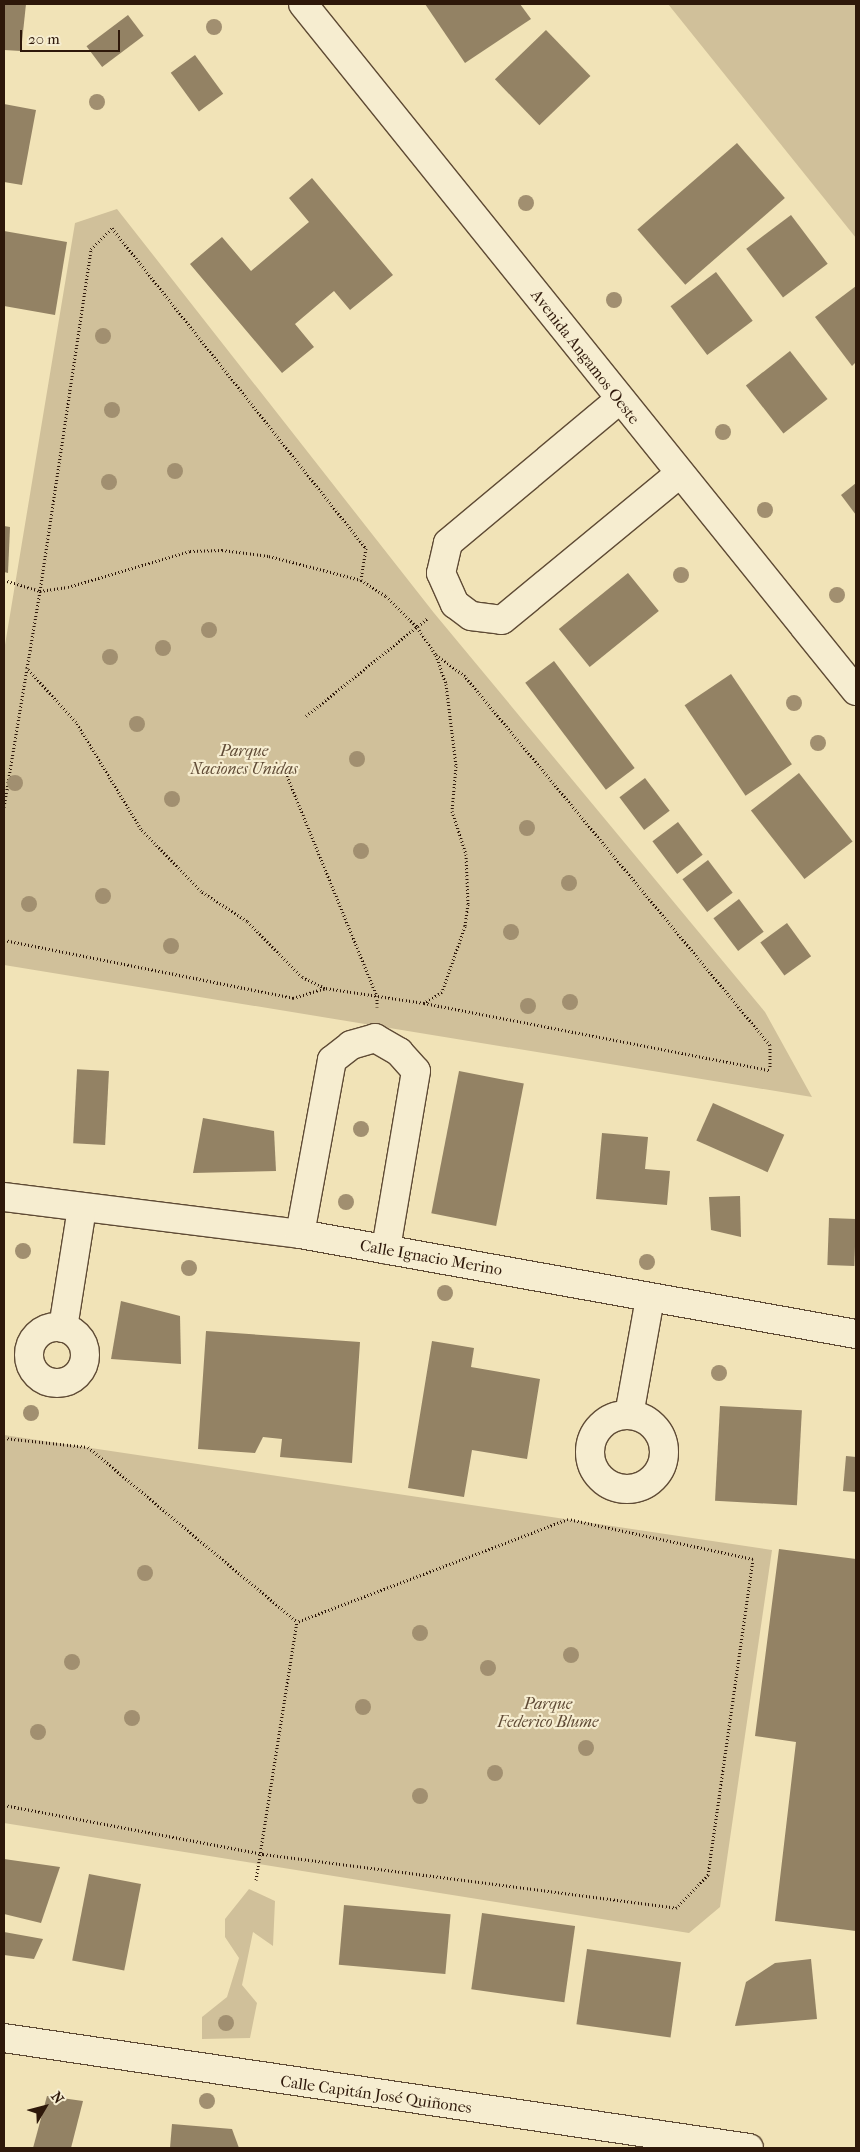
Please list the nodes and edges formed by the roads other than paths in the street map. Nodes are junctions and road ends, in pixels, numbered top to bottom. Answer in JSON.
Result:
{"nodes":[{"id":1,"x":310,"y":9,"type":"edge"},
{"id":2,"x":619,"y":400,"type":"junction"},
{"id":3,"x":678,"y":474,"type":"junction"},
{"id":4,"x":855,"y":687,"type":"edge"},
{"id":5,"x":4,"y":1197,"type":"edge"},
{"id":6,"x":82,"y":1208,"type":"junction"},
{"id":7,"x":300,"y":1234,"type":"junction"},
{"id":8,"x":386,"y":1249,"type":"junction"},
{"id":9,"x":650,"y":1298,"type":"junction"},
{"id":10,"x":63,"y":1328,"type":"dead end"},
{"id":11,"x":856,"y":1334,"type":"edge"},
{"id":12,"x":629,"y":1415,"type":"dead end"},
{"id":13,"x":4,"y":2038,"type":"edge"},
{"id":14,"x":749,"y":2148,"type":"edge"}],
"edges":[{"from":1,"to":2,"type":"street","name":"Avenida Angamos Oeste"},
{"from":2,"to":3,"type":"street","name":"Avenida Angamos Oeste"},
{"from":2,"to":3,"type":"street"},
{"from":3,"to":4,"type":"street","name":"Avenida Angamos Oeste"},
{"from":5,"to":6,"type":"street","name":"Calle Ignacio Merino"},
{"from":6,"to":7,"type":"street","name":"Calle Ignacio Merino"},
{"from":6,"to":10,"type":"street"},
{"from":7,"to":8,"type":"street","name":"Calle Ignacio Merino"},
{"from":7,"to":8,"type":"street"},
{"from":8,"to":9,"type":"street","name":"Calle Ignacio Merino"},
{"from":9,"to":11,"type":"street","name":"Calle Ignacio Merino"},
{"from":9,"to":12,"type":"street"},
{"from":13,"to":14,"type":"street","name":"Calle Capitán José Quiñones"}]}
